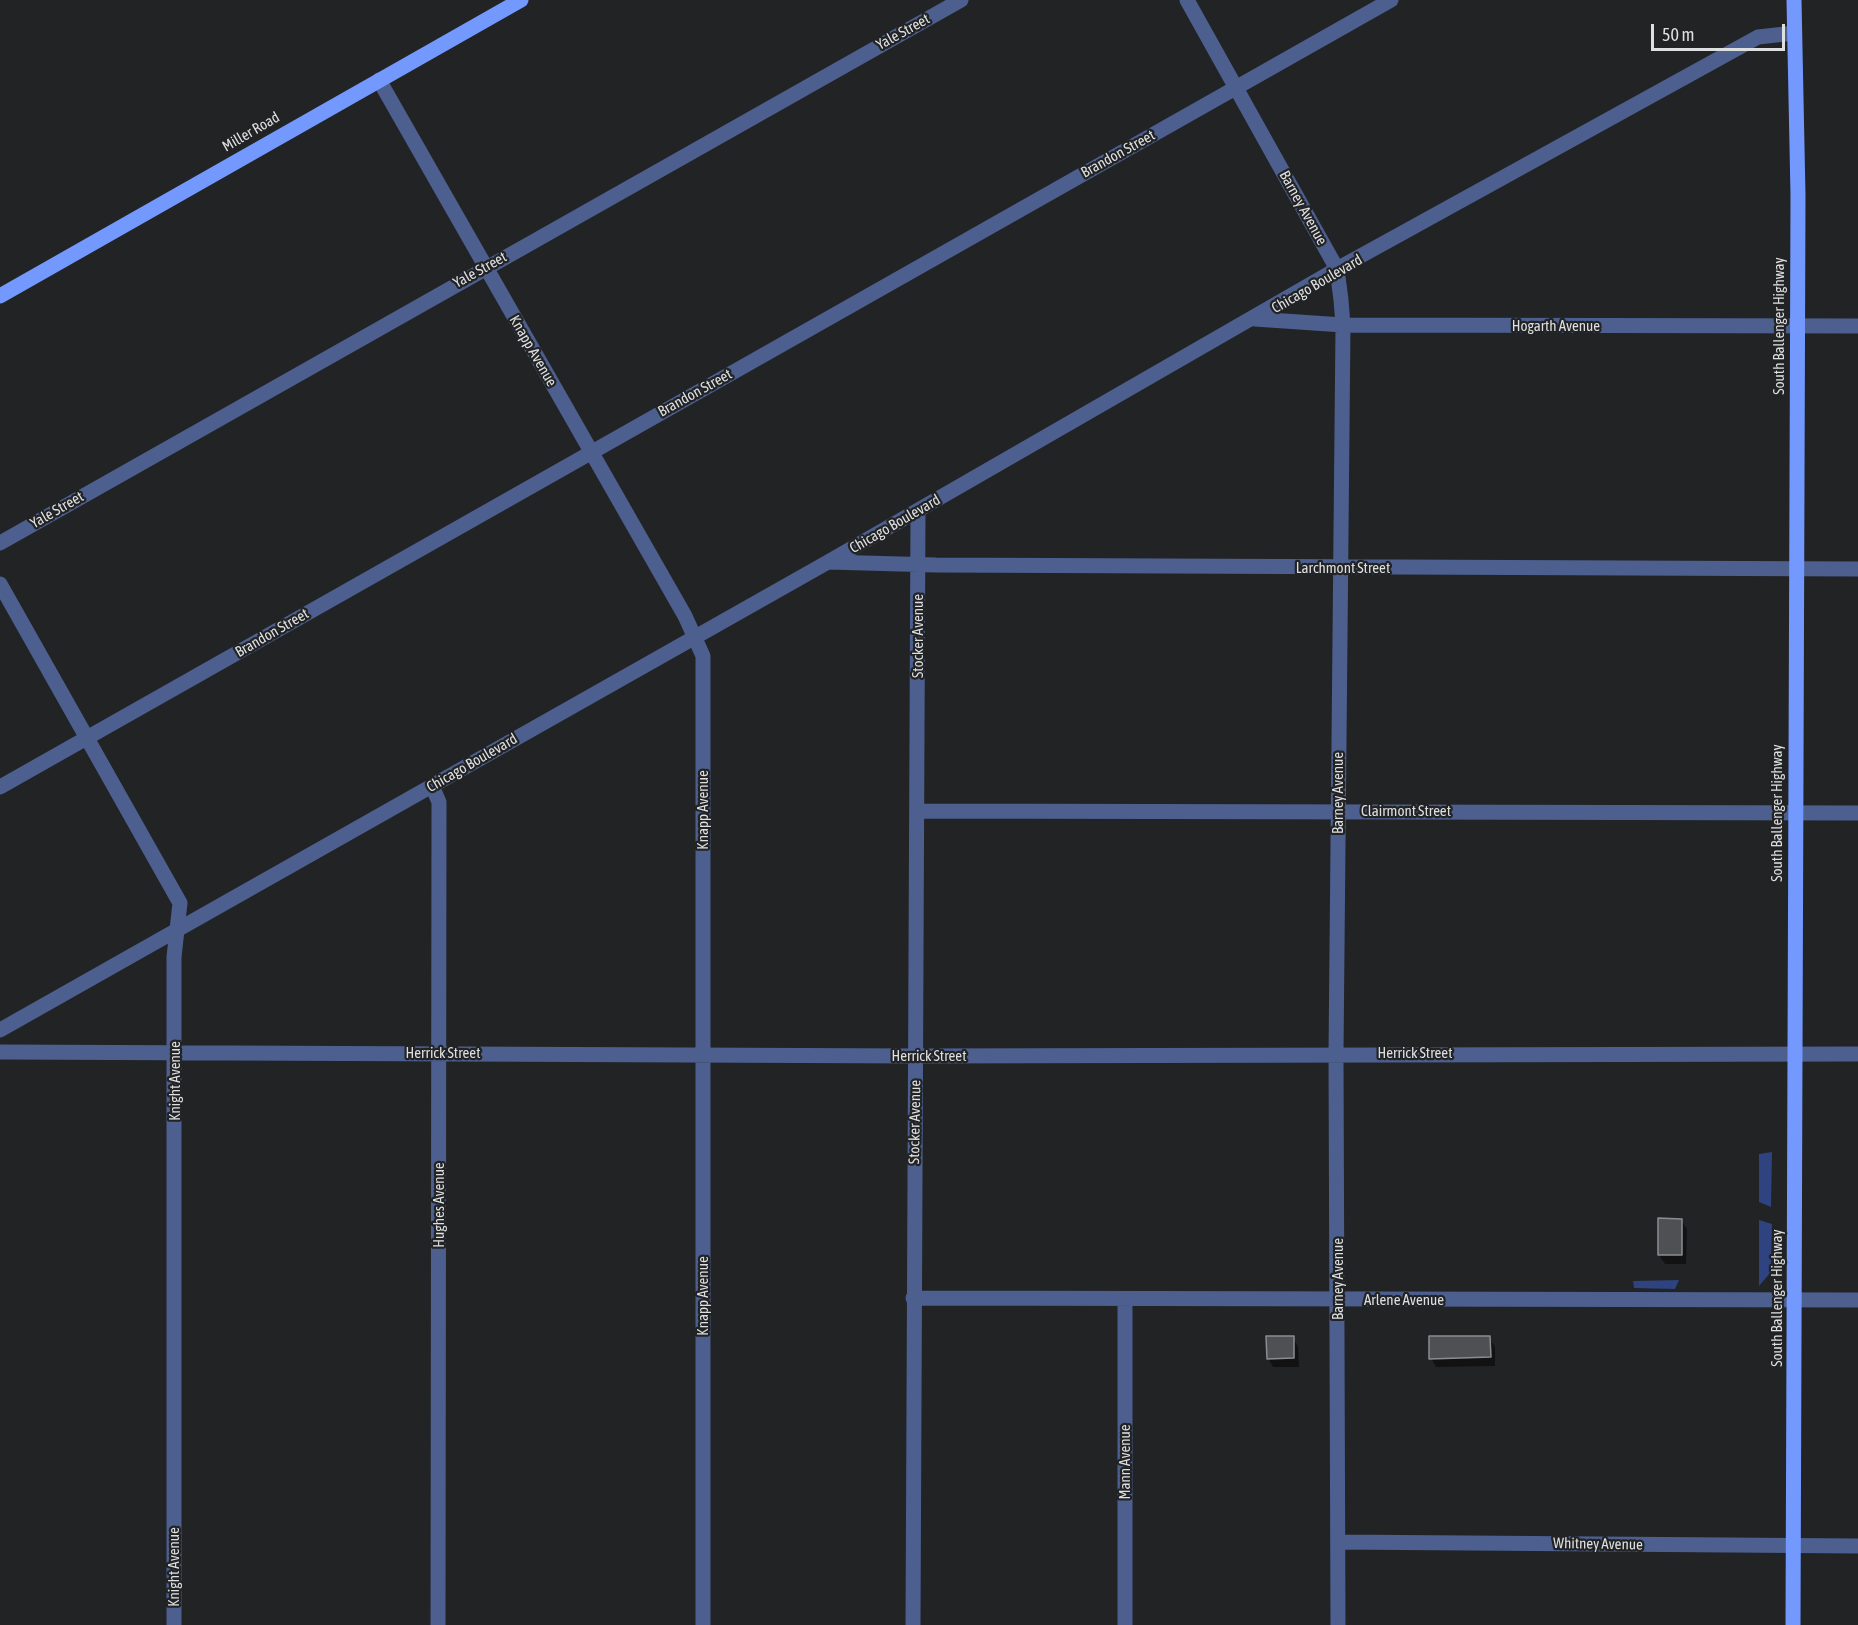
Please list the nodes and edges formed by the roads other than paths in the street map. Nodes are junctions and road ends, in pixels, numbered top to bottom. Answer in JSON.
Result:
{"nodes":[{"id":1,"x":521,"y":0,"type":"edge"},
{"id":2,"x":961,"y":0,"type":"edge"},
{"id":3,"x":1187,"y":0,"type":"edge"},
{"id":4,"x":1391,"y":0,"type":"edge"},
{"id":5,"x":1794,"y":0,"type":"edge"},
{"id":6,"x":1794,"y":33,"type":"junction"},
{"id":7,"x":379,"y":80,"type":"junction"},
{"id":8,"x":1236,"y":87,"type":"junction"},
{"id":9,"x":485,"y":267,"type":"junction"},
{"id":10,"x":1337,"y":269,"type":"junction"},
{"id":11,"x":0,"y":296,"type":"edge"},
{"id":12,"x":1255,"y":319,"type":"junction"},
{"id":13,"x":1343,"y":326,"type":"junction"},
{"id":14,"x":1797,"y":326,"type":"junction"},
{"id":15,"x":1858,"y":326,"type":"edge"},
{"id":16,"x":591,"y":452,"type":"junction"},
{"id":17,"x":918,"y":511,"type":"junction"},
{"id":18,"x":0,"y":543,"type":"edge"},
{"id":19,"x":828,"y":562,"type":"junction"},
{"id":20,"x":918,"y":565,"type":"junction"},
{"id":21,"x":1339,"y":568,"type":"junction"},
{"id":22,"x":1795,"y":569,"type":"junction"},
{"id":23,"x":1858,"y":569,"type":"edge"},
{"id":24,"x":0,"y":584,"type":"edge"},
{"id":25,"x":696,"y":636,"type":"junction"},
{"id":26,"x":86,"y":738,"type":"junction"},
{"id":27,"x":432,"y":786,"type":"junction"},
{"id":28,"x":0,"y":787,"type":"edge"},
{"id":29,"x":918,"y":811,"type":"junction"},
{"id":30,"x":1339,"y":811,"type":"junction"},
{"id":31,"x":1795,"y":812,"type":"junction"},
{"id":32,"x":1858,"y":813,"type":"edge"},
{"id":33,"x":178,"y":932,"type":"junction"},
{"id":34,"x":0,"y":1030,"type":"edge"},
{"id":35,"x":0,"y":1052,"type":"edge"},
{"id":36,"x":175,"y":1053,"type":"junction"},
{"id":37,"x":440,"y":1053,"type":"junction"},
{"id":38,"x":1336,"y":1053,"type":"junction"},
{"id":39,"x":1796,"y":1054,"type":"junction"},
{"id":40,"x":1858,"y":1054,"type":"edge"},
{"id":41,"x":703,"y":1055,"type":"junction"},
{"id":42,"x":916,"y":1056,"type":"junction"},
{"id":43,"x":913,"y":1298,"type":"junction"},
{"id":44,"x":1125,"y":1299,"type":"junction"},
{"id":45,"x":1795,"y":1299,"type":"junction"},
{"id":46,"x":1858,"y":1300,"type":"edge"},
{"id":47,"x":1338,"y":1301,"type":"junction"},
{"id":48,"x":1338,"y":1542,"type":"junction"},
{"id":49,"x":1793,"y":1546,"type":"junction"},
{"id":50,"x":1858,"y":1546,"type":"edge"},
{"id":51,"x":174,"y":1625,"type":"edge"},
{"id":52,"x":438,"y":1625,"type":"edge"},
{"id":53,"x":702,"y":1625,"type":"edge"},
{"id":54,"x":913,"y":1625,"type":"edge"},
{"id":55,"x":1125,"y":1625,"type":"edge"},
{"id":56,"x":1338,"y":1625,"type":"edge"},
{"id":57,"x":1793,"y":1625,"type":"edge"}],
"edges":[{"from":1,"to":7,"type":"main road","name":"Miller Road"},
{"from":2,"to":9,"type":"street","name":"Yale Street"},
{"from":3,"to":8,"type":"street","name":"Barney Avenue"},
{"from":4,"to":8,"type":"street","name":"Brandon Street"},
{"from":5,"to":6,"type":"main road","name":"South Ballenger Highway"},
{"from":6,"to":10,"type":"street","name":"Chicago Boulevard"},
{"from":6,"to":14,"type":"main road","name":"South Ballenger Highway"},
{"from":7,"to":9,"type":"street","name":"Knapp Avenue"},
{"from":7,"to":11,"type":"main road","name":"Miller Road"},
{"from":8,"to":10,"type":"street","name":"Barney Avenue"},
{"from":8,"to":16,"type":"street","name":"Brandon Street"},
{"from":9,"to":16,"type":"street","name":"Knapp Avenue"},
{"from":9,"to":18,"type":"street","name":"Yale Street"},
{"from":10,"to":12,"type":"street","name":"Chicago Boulevard"},
{"from":10,"to":13,"type":"street","name":"Barney Avenue"},
{"from":12,"to":13,"type":"street","name":"Hogarth Avenue"},
{"from":12,"to":17,"type":"street","name":"Chicago Boulevard"},
{"from":13,"to":14,"type":"street","name":"Hogarth Avenue"},
{"from":13,"to":21,"type":"street","name":"Barney Avenue"},
{"from":14,"to":15,"type":"street","name":"Hogarth Avenue"},
{"from":14,"to":22,"type":"main road","name":"South Ballenger Highway"},
{"from":16,"to":25,"type":"street","name":"Knapp Avenue"},
{"from":16,"to":26,"type":"street","name":"Brandon Street"},
{"from":17,"to":19,"type":"street","name":"Chicago Boulevard"},
{"from":17,"to":20,"type":"street","name":"Stocker Avenue"},
{"from":19,"to":20,"type":"street","name":"Larchmont Street"},
{"from":19,"to":25,"type":"street","name":"Chicago Boulevard"},
{"from":20,"to":21,"type":"street","name":"Larchmont Street"},
{"from":20,"to":29,"type":"street","name":"Stocker Avenue"},
{"from":21,"to":22,"type":"street","name":"Larchmont Street"},
{"from":21,"to":30,"type":"street","name":"Barney Avenue"},
{"from":22,"to":23,"type":"street","name":"Larchmont Street"},
{"from":22,"to":31,"type":"main road","name":"South Ballenger Highway"},
{"from":24,"to":26,"type":"street","name":"Knight Avenue"},
{"from":25,"to":27,"type":"street","name":"Chicago Boulevard"},
{"from":25,"to":41,"type":"street","name":"Knapp Avenue"},
{"from":26,"to":28,"type":"street","name":"Brandon Street"},
{"from":26,"to":33,"type":"street","name":"Knight Avenue"},
{"from":27,"to":33,"type":"street","name":"Chicago Boulevard"},
{"from":27,"to":37,"type":"street","name":"Hughes Avenue"},
{"from":29,"to":30,"type":"street","name":"Clairmont Street"},
{"from":29,"to":42,"type":"street","name":"Stocker Avenue"},
{"from":30,"to":31,"type":"street","name":"Clairmont Street"},
{"from":30,"to":38,"type":"street","name":"Barney Avenue"},
{"from":31,"to":32,"type":"street","name":"Clairmont Street"},
{"from":31,"to":39,"type":"main road","name":"South Ballenger Highway"},
{"from":33,"to":34,"type":"street","name":"Chicago Boulevard"},
{"from":33,"to":36,"type":"street","name":"Knight Avenue"},
{"from":35,"to":36,"type":"street","name":"Herrick Street"},
{"from":36,"to":37,"type":"street","name":"Herrick Street"},
{"from":36,"to":51,"type":"street","name":"Knight Avenue"},
{"from":37,"to":41,"type":"street","name":"Herrick Street"},
{"from":37,"to":52,"type":"street","name":"Hughes Avenue"},
{"from":38,"to":39,"type":"street","name":"Herrick Street"},
{"from":38,"to":42,"type":"street","name":"Herrick Street"},
{"from":38,"to":47,"type":"street","name":"Barney Avenue"},
{"from":39,"to":40,"type":"street","name":"Herrick Street"},
{"from":39,"to":45,"type":"main road","name":"South Ballenger Highway"},
{"from":41,"to":42,"type":"street","name":"Herrick Street"},
{"from":41,"to":53,"type":"street","name":"Knapp Avenue"},
{"from":42,"to":43,"type":"street","name":"Stocker Avenue"},
{"from":43,"to":44,"type":"street","name":"Arlene Avenue"},
{"from":43,"to":54,"type":"street","name":"Stocker Avenue"},
{"from":44,"to":47,"type":"street","name":"Arlene Avenue"},
{"from":44,"to":55,"type":"street","name":"Mann Avenue"},
{"from":45,"to":46,"type":"street","name":"Arlene Avenue"},
{"from":45,"to":47,"type":"street","name":"Arlene Avenue"},
{"from":45,"to":49,"type":"main road","name":"South Ballenger Highway"},
{"from":47,"to":48,"type":"street","name":"Barney Avenue"},
{"from":48,"to":49,"type":"street","name":"Whitney Avenue"},
{"from":48,"to":56,"type":"street","name":"Barney Avenue"},
{"from":49,"to":50,"type":"street","name":"Whitney Avenue"},
{"from":49,"to":57,"type":"main road","name":"South Ballenger Highway"}]}
